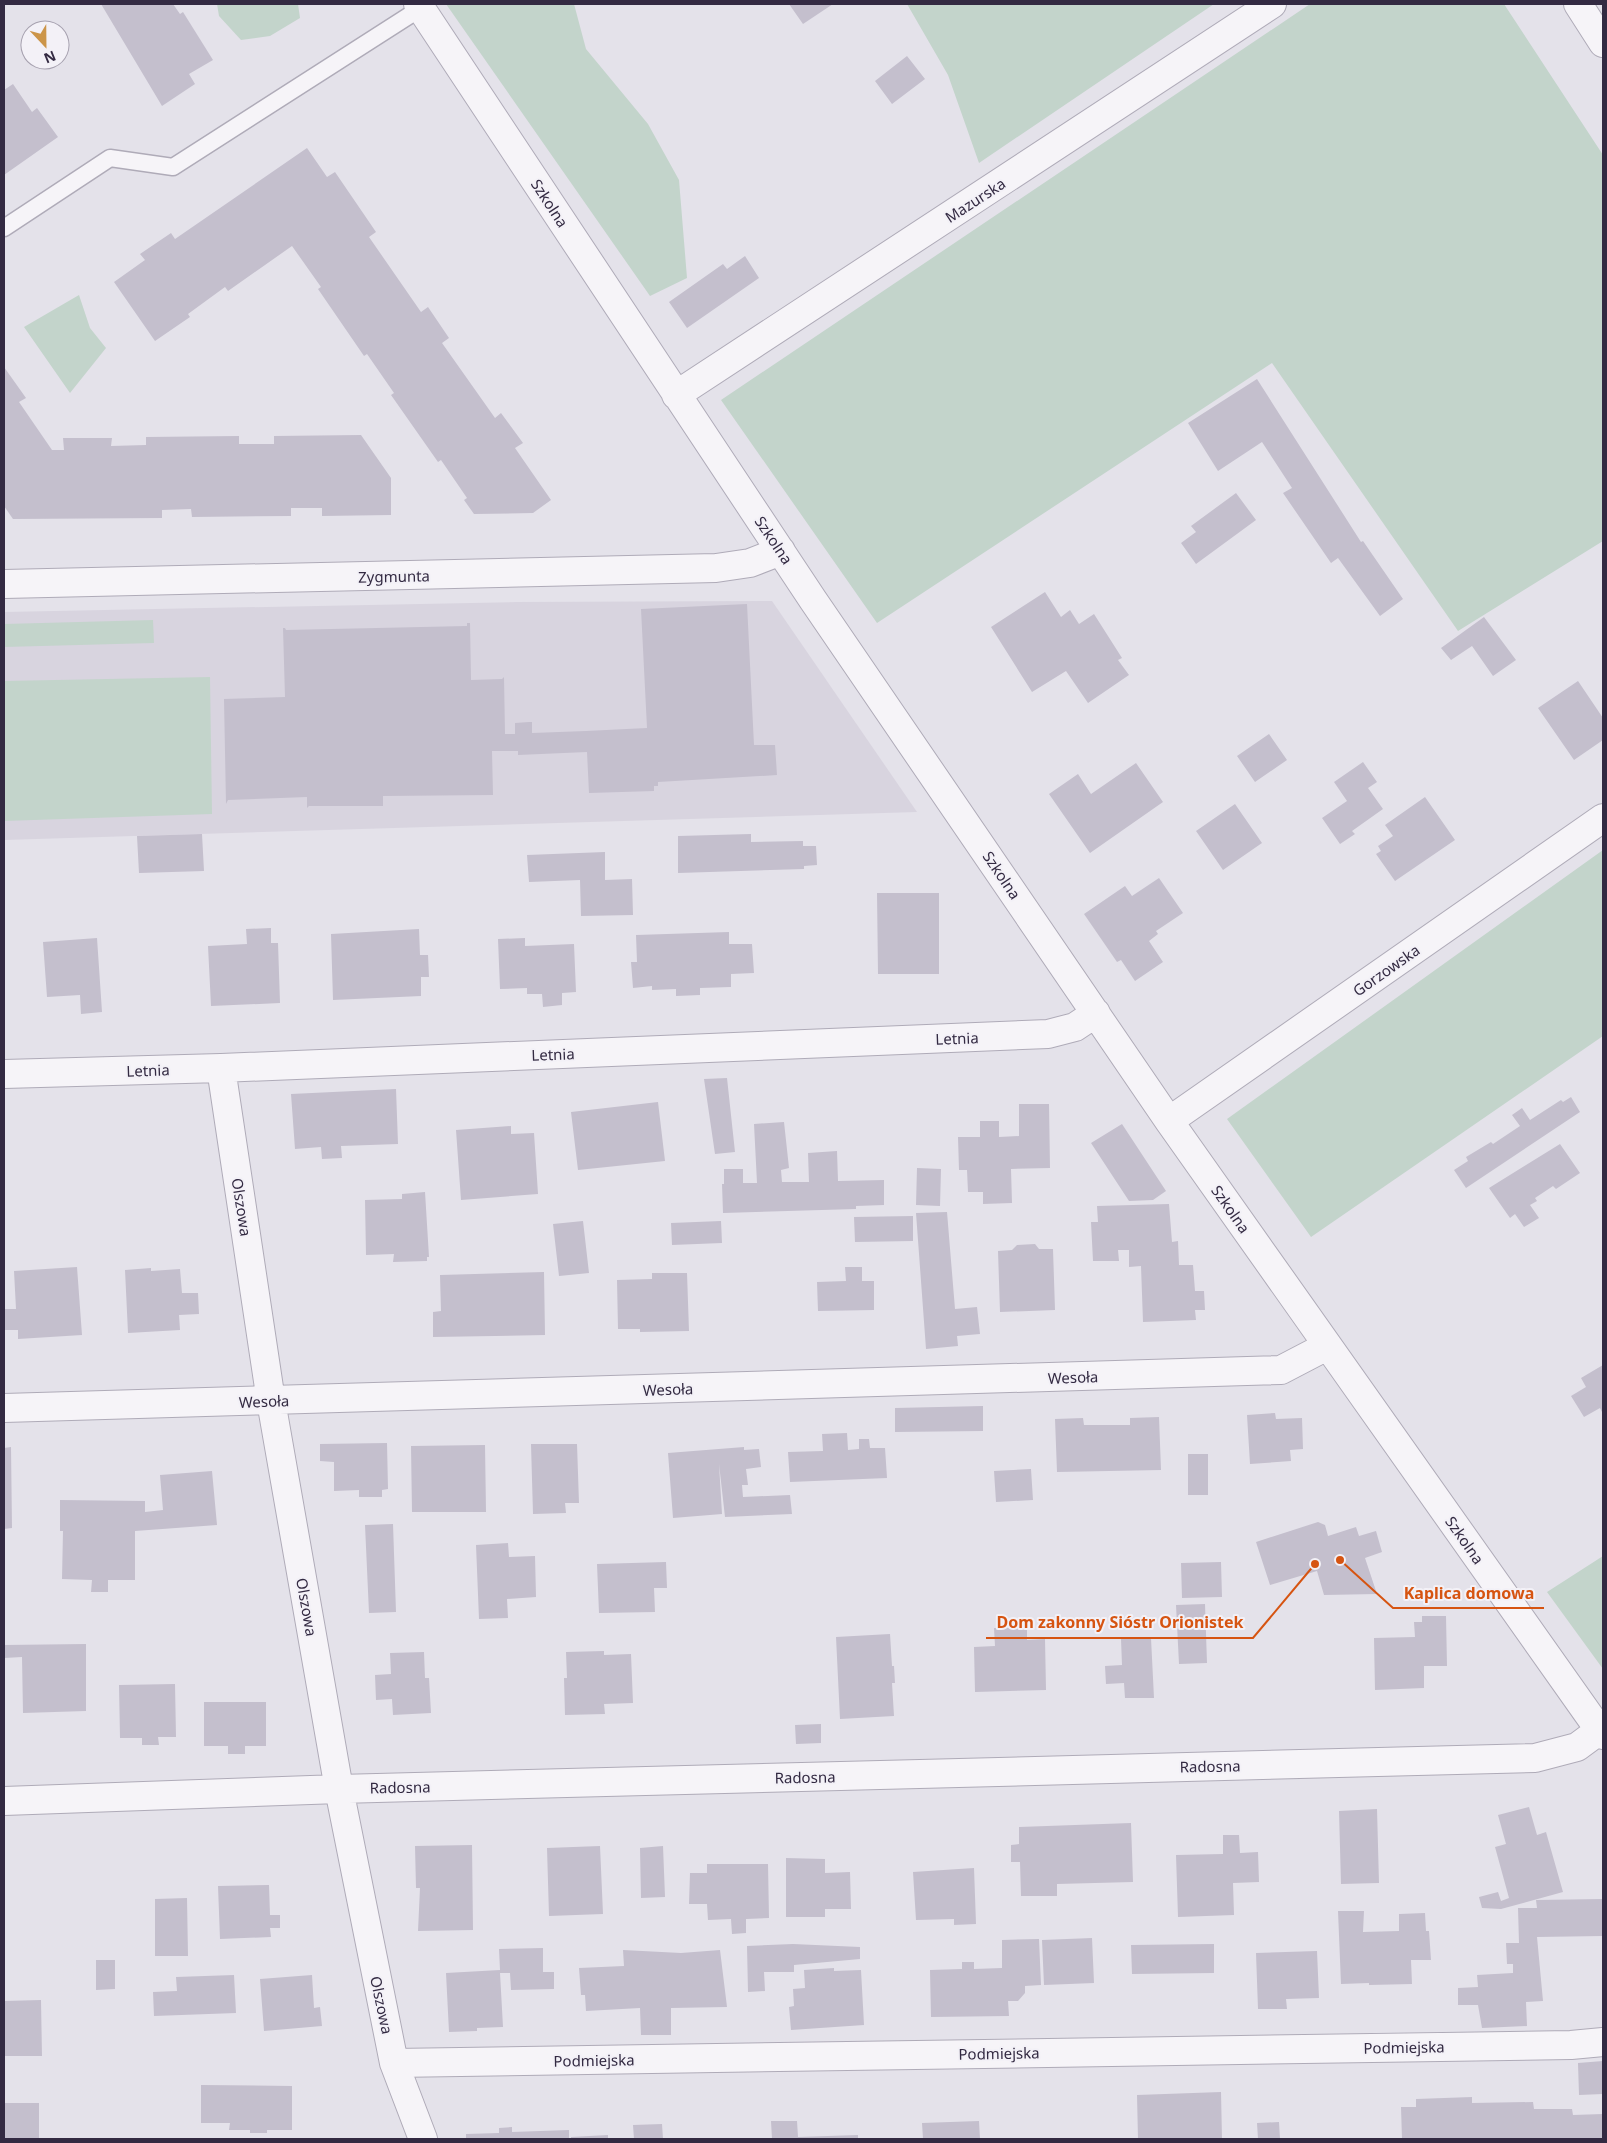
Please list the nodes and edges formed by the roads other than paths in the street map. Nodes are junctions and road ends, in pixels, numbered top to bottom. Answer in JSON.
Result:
{"nodes":[{"id":1,"x":1272,"y":4,"type":"edge"},
{"id":2,"x":1578,"y":4,"type":"edge"},
{"id":3,"x":419,"y":6,"type":"edge"},
{"id":4,"x":1603,"y":43,"type":"edge"},
{"id":5,"x":4,"y":228,"type":"edge"},
{"id":6,"x":676,"y":396,"type":"junction"},
{"id":7,"x":782,"y":552,"type":"junction"},
{"id":8,"x":4,"y":584,"type":"edge"},
{"id":9,"x":1603,"y":818,"type":"edge"},
{"id":10,"x":1096,"y":1013,"type":"junction"},
{"id":11,"x":220,"y":1068,"type":"junction"},
{"id":12,"x":4,"y":1073,"type":"edge"},
{"id":13,"x":1169,"y":1121,"type":"junction"},
{"id":14,"x":1327,"y":1346,"type":"junction"},
{"id":15,"x":271,"y":1401,"type":"junction"},
{"id":16,"x":4,"y":1408,"type":"edge"},
{"id":17,"x":1602,"y":1732,"type":"edge"},
{"id":18,"x":339,"y":1789,"type":"junction"},
{"id":19,"x":4,"y":1801,"type":"edge"},
{"id":20,"x":1603,"y":2042,"type":"edge"},
{"id":21,"x":394,"y":2063,"type":"junction"},
{"id":22,"x":423,"y":2139,"type":"edge"}],
"edges":[{"from":1,"to":6,"type":"street","name":"Mazurska"},
{"from":2,"to":4,"type":"street"},
{"from":3,"to":5,"type":"lane"},
{"from":3,"to":6,"type":"street","name":"Szkolna"},
{"from":6,"to":7,"type":"street","name":"Szkolna"},
{"from":7,"to":8,"type":"street","name":"Zygmunta"},
{"from":7,"to":10,"type":"street","name":"Szkolna"},
{"from":9,"to":13,"type":"street","name":"Gorzowska"},
{"from":10,"to":11,"type":"street","name":"Letnia"},
{"from":10,"to":13,"type":"street","name":"Szkolna"},
{"from":11,"to":12,"type":"street","name":"Letnia"},
{"from":11,"to":15,"type":"street","name":"Olszowa"},
{"from":13,"to":14,"type":"street","name":"Szkolna"},
{"from":14,"to":15,"type":"street","name":"Wesoła"},
{"from":14,"to":17,"type":"street","name":"Szkolna"},
{"from":15,"to":16,"type":"street","name":"Wesoła"},
{"from":15,"to":18,"type":"street","name":"Olszowa"},
{"from":17,"to":18,"type":"street","name":"Radosna"},
{"from":18,"to":19,"type":"street","name":"Radosna"},
{"from":18,"to":21,"type":"street","name":"Olszowa"},
{"from":20,"to":21,"type":"street","name":"Podmiejska"},
{"from":21,"to":22,"type":"street","name":"Olszowa"}]}
